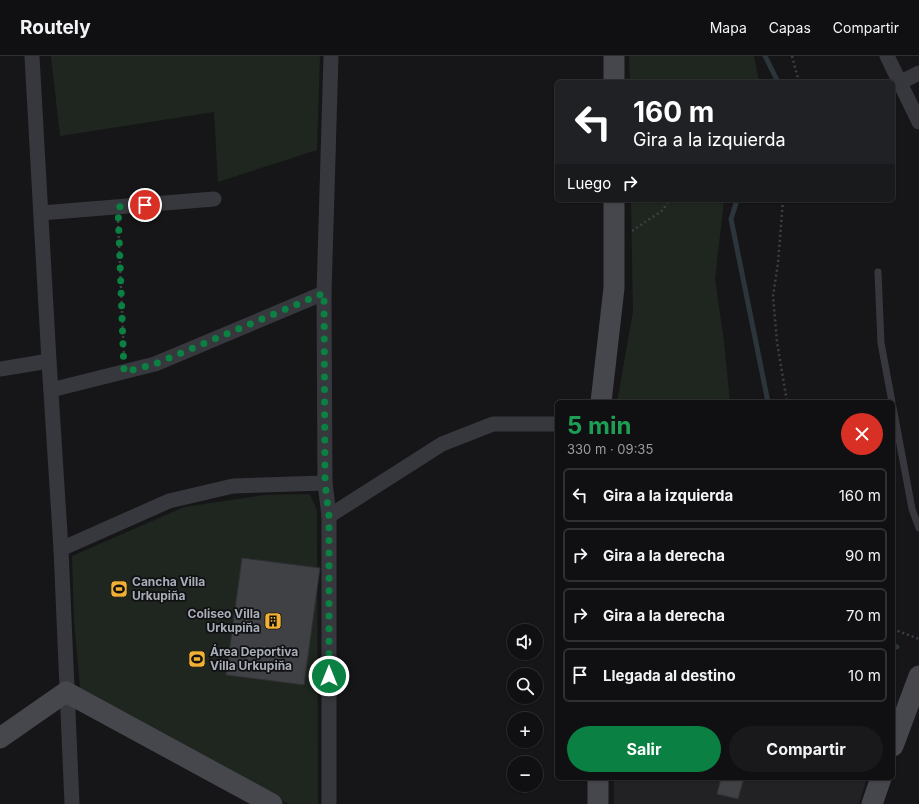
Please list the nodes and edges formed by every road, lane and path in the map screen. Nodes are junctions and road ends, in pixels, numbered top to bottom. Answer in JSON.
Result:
{"nodes":[{"id":1,"x":32,"y":56,"type":"edge"},
{"id":2,"x":331,"y":56,"type":"edge"},
{"id":3,"x":614,"y":56,"type":"edge"},
{"id":4,"x":792,"y":56,"type":"edge"},
{"id":5,"x":887,"y":56,"type":"edge"},
{"id":6,"x":919,"y":73,"type":"edge"},
{"id":7,"x":614,"y":80,"type":"edge"},
{"id":8,"x":798,"y":80,"type":"edge"},
{"id":9,"x":899,"y":83,"type":"junction"},
{"id":10,"x":919,"y":122,"type":"edge"},
{"id":11,"x":214,"y":199,"type":"dead end"},
{"id":12,"x":614,"y":202,"type":"edge"},
{"id":13,"x":668,"y":202,"type":"edge"},
{"id":14,"x":783,"y":202,"type":"edge"},
{"id":15,"x":118,"y":207,"type":"junction"},
{"id":16,"x":41,"y":213,"type":"junction"},
{"id":17,"x":614,"y":243,"type":"junction"},
{"id":18,"x":878,"y":272,"type":"dead end"},
{"id":19,"x":324,"y":293,"type":"junction"},
{"id":20,"x":49,"y":361,"type":"junction"},
{"id":21,"x":0,"y":369,"type":"edge"},
{"id":22,"x":124,"y":372,"type":"junction"},
{"id":23,"x":51,"y":390,"type":"junction"},
{"id":24,"x":601,"y":400,"type":"edge"},
{"id":25,"x":787,"y":400,"type":"edge"},
{"id":26,"x":892,"y":400,"type":"edge"},
{"id":27,"x":895,"y":418,"type":"edge"},
{"id":28,"x":555,"y":424,"type":"edge"},
{"id":29,"x":325,"y":483,"type":"junction"},
{"id":30,"x":329,"y":516,"type":"junction"},
{"id":31,"x":919,"y":528,"type":"edge"},
{"id":32,"x":61,"y":549,"type":"junction"},
{"id":33,"x":895,"y":630,"type":"edge"},
{"id":34,"x":919,"y":639,"type":"edge"},
{"id":35,"x":919,"y":676,"type":"edge"},
{"id":36,"x":66,"y":692,"type":"junction"},
{"id":37,"x":0,"y":738,"type":"edge"},
{"id":38,"x":895,"y":741,"type":"edge"},
{"id":39,"x":598,"y":780,"type":"edge"},
{"id":40,"x":880,"y":780,"type":"edge"},
{"id":41,"x":72,"y":804,"type":"edge"},
{"id":42,"x":272,"y":804,"type":"edge"},
{"id":43,"x":329,"y":804,"type":"edge"},
{"id":44,"x":598,"y":804,"type":"edge"},
{"id":45,"x":872,"y":804,"type":"edge"}],
"edges":[{"from":1,"to":16,"type":"street"},
{"from":2,"to":19,"type":"street"},
{"from":3,"to":7,"type":"street"},
{"from":4,"to":8,"type":"path"},
{"from":5,"to":9,"type":"street"},
{"from":6,"to":9,"type":"street"},
{"from":9,"to":10,"type":"street"},
{"from":11,"to":15,"type":"street"},
{"from":12,"to":17,"type":"street"},
{"from":13,"to":17,"type":"path"},
{"from":14,"to":25,"type":"path"},
{"from":15,"to":16,"type":"street"},
{"from":15,"to":22,"type":"path"},
{"from":16,"to":20,"type":"street"},
{"from":17,"to":24,"type":"street"},
{"from":18,"to":26,"type":"lane"},
{"from":19,"to":22,"type":"street"},
{"from":19,"to":29,"type":"street"},
{"from":20,"to":21,"type":"street"},
{"from":20,"to":23,"type":"street"},
{"from":22,"to":23,"type":"street"},
{"from":23,"to":32,"type":"street"},
{"from":27,"to":31,"type":"lane"},
{"from":28,"to":30,"type":"street"},
{"from":29,"to":30,"type":"street"},
{"from":29,"to":32,"type":"street"},
{"from":30,"to":43,"type":"street"},
{"from":32,"to":36,"type":"street"},
{"from":33,"to":34,"type":"path"},
{"from":35,"to":38,"type":"street"},
{"from":36,"to":37,"type":"street"},
{"from":36,"to":41,"type":"street"},
{"from":36,"to":42,"type":"street"},
{"from":39,"to":44,"type":"street"},
{"from":40,"to":45,"type":"street"}]}
